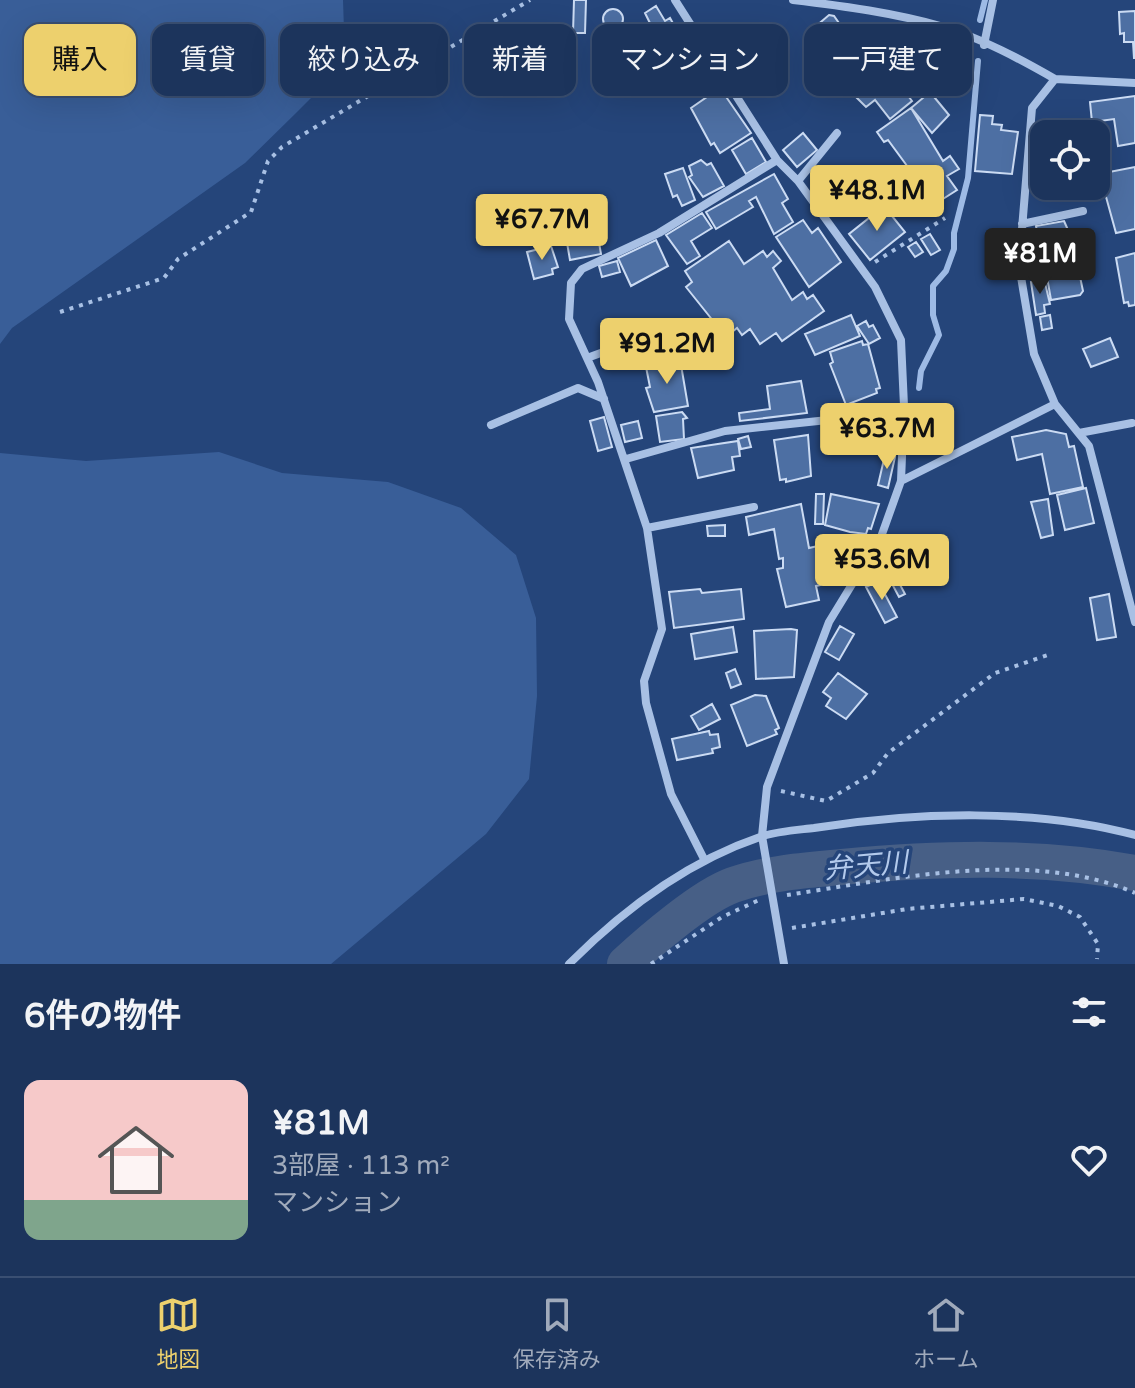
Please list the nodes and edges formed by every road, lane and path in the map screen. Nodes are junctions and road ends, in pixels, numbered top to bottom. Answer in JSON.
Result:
{"nodes":[{"id":1,"x":530,"y":0,"type":"edge"},
{"id":2,"x":675,"y":0,"type":"edge"},
{"id":3,"x":793,"y":0,"type":"edge"},
{"id":4,"x":993,"y":0,"type":"edge"},
{"id":5,"x":984,"y":45,"type":"junction"},
{"id":6,"x":1055,"y":79,"type":"junction"},
{"id":7,"x":1135,"y":83,"type":"edge"},
{"id":8,"x":837,"y":133,"type":"dead end"},
{"id":9,"x":777,"y":160,"type":"junction"},
{"id":10,"x":798,"y":181,"type":"junction"},
{"id":11,"x":1083,"y":211,"type":"dead end"},
{"id":12,"x":945,"y":218,"type":"dead end"},
{"id":13,"x":1022,"y":224,"type":"junction"},
{"id":14,"x":862,"y":270,"type":"junction"},
{"id":15,"x":60,"y":312,"type":"dead end"},
{"id":16,"x":635,"y":333,"type":"dead end"},
{"id":17,"x":587,"y":358,"type":"junction"},
{"id":18,"x":604,"y":399,"type":"junction"},
{"id":19,"x":1055,"y":404,"type":"junction"},
{"id":20,"x":904,"y":406,"type":"junction"},
{"id":21,"x":1132,"y":423,"type":"dead end"},
{"id":22,"x":491,"y":425,"type":"dead end"},
{"id":23,"x":1079,"y":433,"type":"junction"},
{"id":24,"x":626,"y":459,"type":"junction"},
{"id":25,"x":901,"y":481,"type":"junction"},
{"id":26,"x":754,"y":507,"type":"dead end"},
{"id":27,"x":647,"y":528,"type":"junction"},
{"id":28,"x":1135,"y":622,"type":"edge"},
{"id":29,"x":1048,"y":655,"type":"dead end"},
{"id":30,"x":767,"y":787,"type":"junction"},
{"id":31,"x":1135,"y":835,"type":"edge"},
{"id":32,"x":762,"y":836,"type":"junction"},
{"id":33,"x":705,"y":861,"type":"junction"},
{"id":34,"x":1135,"y":893,"type":"edge"},
{"id":35,"x":770,"y":897,"type":"junction"},
{"id":36,"x":778,"y":930,"type":"junction"},
{"id":37,"x":1097,"y":959,"type":"dead end"},
{"id":38,"x":569,"y":964,"type":"edge"},
{"id":39,"x":651,"y":964,"type":"edge"},
{"id":40,"x":784,"y":964,"type":"edge"}],
"edges":[{"from":1,"to":15,"type":"path"},
{"from":2,"to":9,"type":"street"},
{"from":3,"to":5,"type":"street"},
{"from":4,"to":5,"type":"street"},
{"from":5,"to":6,"type":"street"},
{"from":6,"to":7,"type":"street"},
{"from":6,"to":13,"type":"street"},
{"from":8,"to":10,"type":"street"},
{"from":9,"to":10,"type":"street"},
{"from":9,"to":17,"type":"street"},
{"from":10,"to":14,"type":"street"},
{"from":11,"to":13,"type":"street"},
{"from":12,"to":14,"type":"path"},
{"from":13,"to":19,"type":"street"},
{"from":14,"to":20,"type":"street"},
{"from":16,"to":17,"type":"street"},
{"from":17,"to":18,"type":"street"},
{"from":18,"to":22,"type":"street"},
{"from":18,"to":24,"type":"street"},
{"from":19,"to":23,"type":"street"},
{"from":19,"to":25,"type":"street"},
{"from":20,"to":24,"type":"street"},
{"from":20,"to":25,"type":"street"},
{"from":21,"to":23,"type":"street"},
{"from":23,"to":28,"type":"street"},
{"from":24,"to":27,"type":"street"},
{"from":25,"to":30,"type":"street"},
{"from":26,"to":27,"type":"street"},
{"from":27,"to":33,"type":"street"},
{"from":29,"to":30,"type":"path"},
{"from":30,"to":32,"type":"street"},
{"from":31,"to":32,"type":"street"},
{"from":32,"to":33,"type":"street"},
{"from":32,"to":35,"type":"street"},
{"from":33,"to":38,"type":"street"},
{"from":34,"to":35,"type":"path"},
{"from":35,"to":36,"type":"street"},
{"from":35,"to":39,"type":"path"},
{"from":36,"to":37,"type":"path"},
{"from":36,"to":40,"type":"street"}]}
